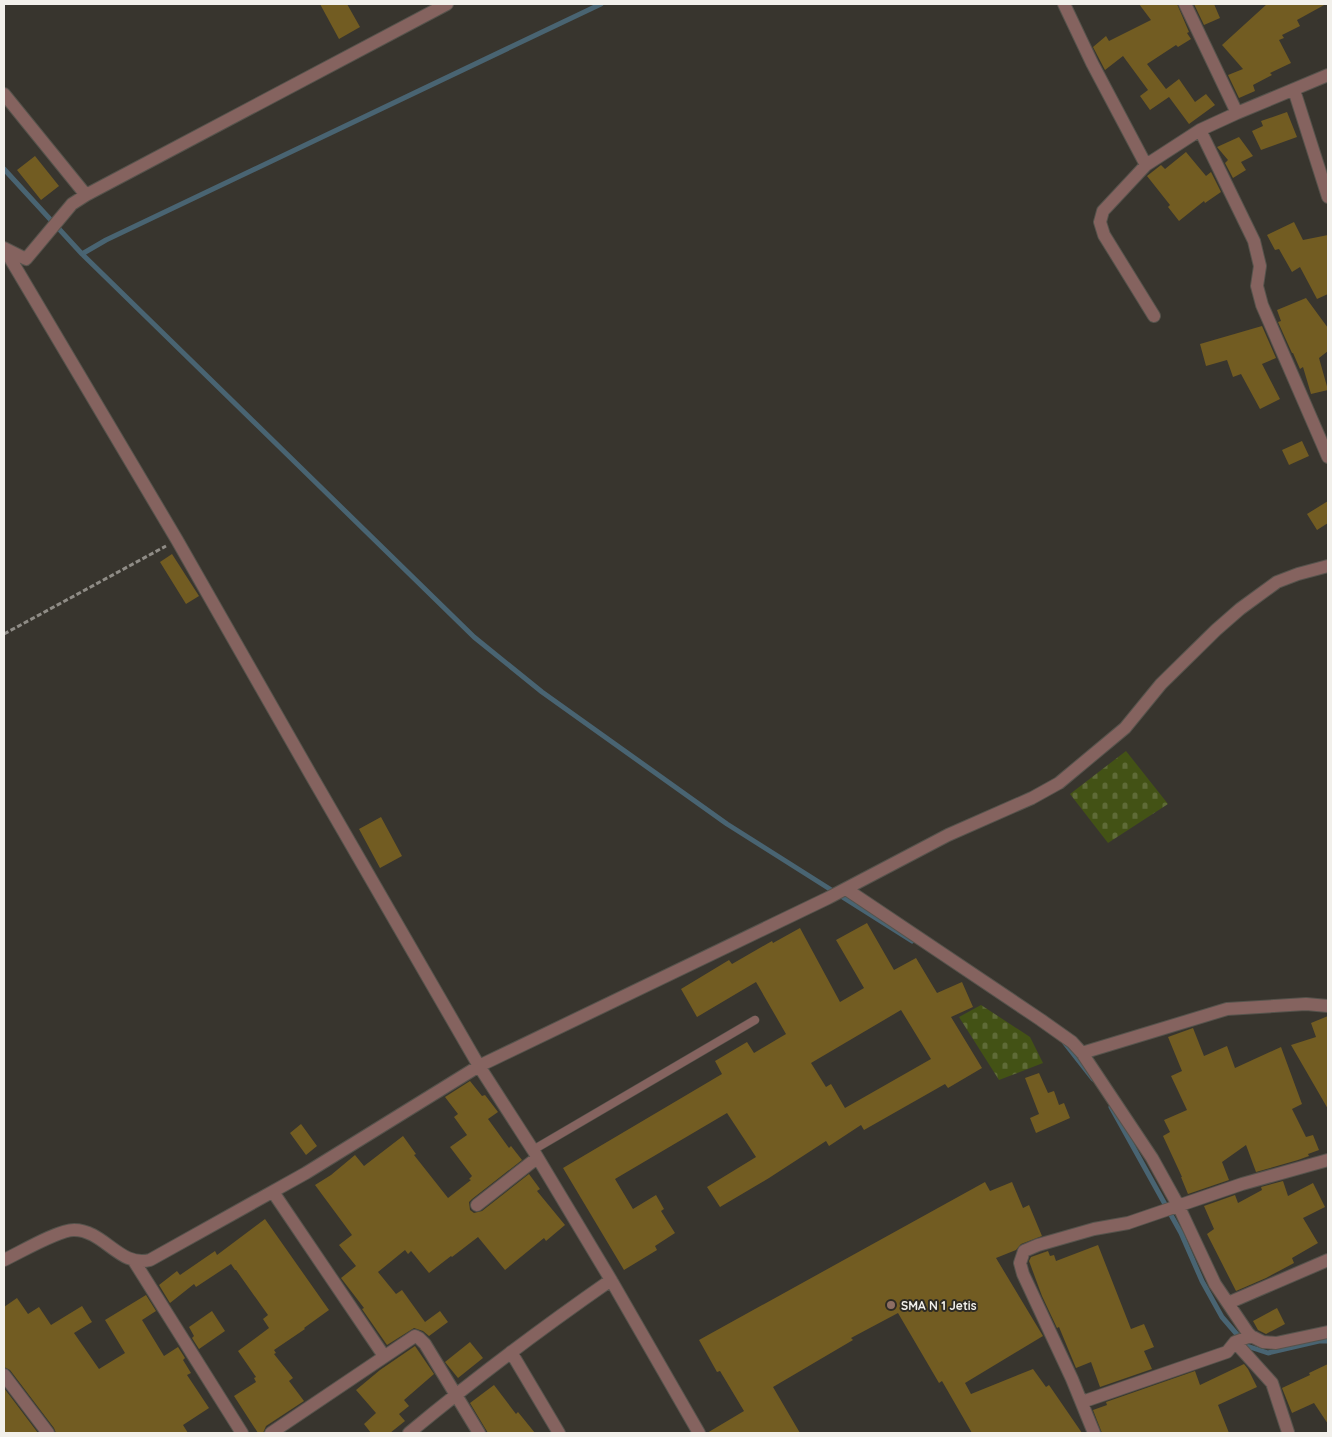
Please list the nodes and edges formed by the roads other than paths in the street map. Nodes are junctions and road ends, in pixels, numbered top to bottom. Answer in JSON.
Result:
{"nodes":[{"id":1,"x":447,"y":4,"type":"edge"},
{"id":2,"x":1064,"y":4,"type":"edge"},
{"id":3,"x":1185,"y":4,"type":"edge"},
{"id":4,"x":1328,"y":76,"type":"edge"},
{"id":5,"x":1294,"y":90,"type":"junction"},
{"id":6,"x":4,"y":94,"type":"edge"},
{"id":7,"x":1237,"y":113,"type":"junction"},
{"id":8,"x":1200,"y":130,"type":"junction"},
{"id":9,"x":1146,"y":165,"type":"junction"},
{"id":10,"x":86,"y":195,"type":"junction"},
{"id":11,"x":1328,"y":197,"type":"edge"},
{"id":12,"x":4,"y":248,"type":"edge"},
{"id":13,"x":1154,"y":316,"type":"dead end"},
{"id":14,"x":1328,"y":457,"type":"edge"},
{"id":15,"x":1328,"y":566,"type":"edge"},
{"id":16,"x":844,"y":890,"type":"junction"},
{"id":17,"x":1328,"y":1006,"type":"edge"},
{"id":18,"x":754,"y":1020,"type":"dead end"},
{"id":19,"x":1082,"y":1053,"type":"junction"},
{"id":20,"x":479,"y":1066,"type":"junction"},
{"id":21,"x":535,"y":1154,"type":"junction"},
{"id":22,"x":1328,"y":1160,"type":"edge"},
{"id":23,"x":273,"y":1192,"type":"junction"},
{"id":24,"x":477,"y":1205,"type":"dead end"},
{"id":25,"x":1176,"y":1206,"type":"junction"},
{"id":26,"x":4,"y":1260,"type":"edge"},
{"id":27,"x":1328,"y":1260,"type":"edge"},
{"id":28,"x":134,"y":1261,"type":"junction"},
{"id":29,"x":611,"y":1280,"type":"junction"},
{"id":30,"x":1228,"y":1303,"type":"junction"},
{"id":31,"x":1328,"y":1332,"type":"edge"},
{"id":32,"x":1243,"y":1339,"type":"junction"},
{"id":33,"x":511,"y":1352,"type":"junction"},
{"id":34,"x":384,"y":1356,"type":"junction"},
{"id":35,"x":4,"y":1375,"type":"edge"},
{"id":36,"x":455,"y":1394,"type":"junction"},
{"id":37,"x":1082,"y":1402,"type":"junction"},
{"id":38,"x":1288,"y":1432,"type":"dead end"},
{"id":39,"x":48,"y":1433,"type":"edge"},
{"id":40,"x":242,"y":1433,"type":"edge"},
{"id":41,"x":272,"y":1433,"type":"edge"},
{"id":42,"x":409,"y":1433,"type":"edge"},
{"id":43,"x":479,"y":1433,"type":"edge"},
{"id":44,"x":560,"y":1433,"type":"edge"},
{"id":45,"x":699,"y":1433,"type":"edge"},
{"id":46,"x":1094,"y":1433,"type":"edge"}],
"edges":[{"from":1,"to":10,"type":"street"},
{"from":2,"to":9,"type":"street"},
{"from":3,"to":7,"type":"street"},
{"from":4,"to":5,"type":"street"},
{"from":5,"to":7,"type":"street"},
{"from":5,"to":11,"type":"street"},
{"from":6,"to":10,"type":"street"},
{"from":7,"to":8,"type":"street"},
{"from":8,"to":9,"type":"street"},
{"from":8,"to":14,"type":"street"},
{"from":9,"to":13,"type":"street"},
{"from":10,"to":12,"type":"street"},
{"from":12,"to":20,"type":"street"},
{"from":15,"to":16,"type":"street"},
{"from":16,"to":19,"type":"street"},
{"from":16,"to":20,"type":"street"},
{"from":17,"to":19,"type":"street"},
{"from":18,"to":21,"type":"lane"},
{"from":19,"to":25,"type":"street"},
{"from":20,"to":21,"type":"street"},
{"from":20,"to":23,"type":"street"},
{"from":21,"to":24,"type":"street"},
{"from":21,"to":29,"type":"street"},
{"from":22,"to":25,"type":"street"},
{"from":23,"to":28,"type":"street"},
{"from":23,"to":34,"type":"street"},
{"from":25,"to":30,"type":"street"},
{"from":25,"to":37,"type":"street"},
{"from":26,"to":28,"type":"street"},
{"from":27,"to":30,"type":"street"},
{"from":28,"to":40,"type":"street"},
{"from":29,"to":33,"type":"street"},
{"from":29,"to":45,"type":"street"},
{"from":30,"to":32,"type":"street"},
{"from":31,"to":32,"type":"street"},
{"from":32,"to":37,"type":"street"},
{"from":32,"to":38,"type":"street"},
{"from":33,"to":36,"type":"street"},
{"from":33,"to":44,"type":"street"},
{"from":34,"to":36,"type":"street"},
{"from":34,"to":41,"type":"street"},
{"from":35,"to":39,"type":"street"},
{"from":36,"to":42,"type":"street"},
{"from":36,"to":43,"type":"street"},
{"from":37,"to":46,"type":"street"}]}
